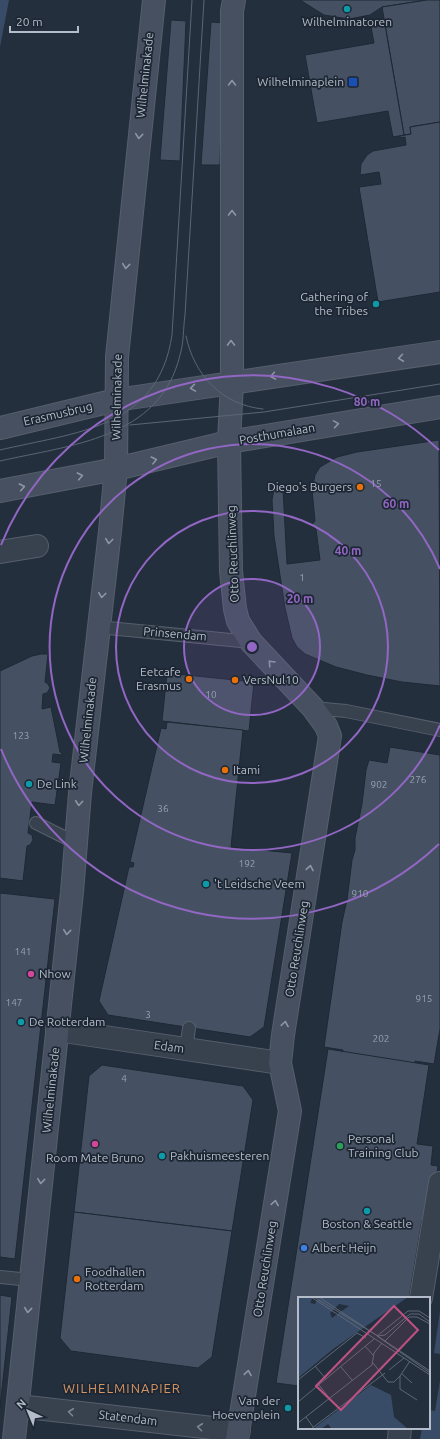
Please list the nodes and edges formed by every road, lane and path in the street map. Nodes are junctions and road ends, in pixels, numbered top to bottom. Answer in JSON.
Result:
{"nodes":[{"id":1,"x":154,"y":0,"type":"edge"},
{"id":2,"x":234,"y":0,"type":"edge"},
{"id":3,"x":440,"y":352,"type":"edge"},
{"id":4,"x":232,"y":382,"type":"junction"},
{"id":5,"x":116,"y":400,"type":"junction"},
{"id":6,"x":440,"y":407,"type":"edge"},
{"id":7,"x":0,"y":428,"type":"edge"},
{"id":8,"x":229,"y":442,"type":"junction"},
{"id":9,"x":116,"y":469,"type":"junction"},
{"id":10,"x":0,"y":491,"type":"edge"},
{"id":11,"x":37,"y":546,"type":"dead end"},
{"id":12,"x":0,"y":552,"type":"edge"},
{"id":13,"x":98,"y":627,"type":"junction"},
{"id":14,"x":252,"y":642,"type":"junction"},
{"id":15,"x":313,"y":708,"type":"junction"},
{"id":16,"x":440,"y":730,"type":"edge"},
{"id":17,"x":36,"y":823,"type":"dead end"},
{"id":18,"x":76,"y":843,"type":"junction"},
{"id":19,"x":189,"y":1028,"type":"dead end"},
{"id":20,"x":57,"y":1030,"type":"junction"},
{"id":21,"x":186,"y":1049,"type":"junction"},
{"id":22,"x":280,"y":1063,"type":"junction"},
{"id":23,"x":440,"y":1183,"type":"edge"},
{"id":24,"x":0,"y":1277,"type":"edge"},
{"id":25,"x":31,"y":1280,"type":"junction"},
{"id":26,"x":421,"y":1297,"type":"edge"},
{"id":27,"x":18,"y":1406,"type":"junction"},
{"id":28,"x":400,"y":1429,"type":"edge"},
{"id":29,"x":238,"y":1435,"type":"edge"},
{"id":30,"x":14,"y":1439,"type":"edge"},
{"id":31,"x":399,"y":1439,"type":"edge"}],
"edges":[{"from":1,"to":5,"type":"street","name":"Wilhelminakade","one_way":true},
{"from":4,"to":2,"type":"street","one_way":true},
{"from":3,"to":4,"type":"street","one_way":true},
{"from":4,"to":5,"type":"street","one_way":true},
{"from":4,"to":8,"type":"street"},
{"from":5,"to":7,"type":"street","name":"Erasmusbrug"},
{"from":5,"to":9,"type":"street","name":"Wilhelminakade"},
{"from":8,"to":6,"type":"street","name":"Posthumalaan","one_way":true},
{"from":9,"to":8,"type":"street","name":"Posthumalaan","one_way":true},
{"from":8,"to":14,"type":"street","name":"Otto Reuchlinweg"},
{"from":10,"to":9,"type":"street","one_way":true},
{"from":9,"to":13,"type":"street","name":"Wilhelminakade","one_way":true},
{"from":11,"to":12,"type":"street"},
{"from":13,"to":14,"type":"lane","name":"Prinsendam"},
{"from":13,"to":18,"type":"street","name":"Wilhelminakade","one_way":true},
{"from":15,"to":14,"type":"street","name":"Otto Reuchlinweg","one_way":true},
{"from":15,"to":16,"type":"lane"},
{"from":22,"to":15,"type":"street","name":"Otto Reuchlinweg","one_way":true},
{"from":17,"to":18,"type":"lane"},
{"from":18,"to":20,"type":"street","name":"Wilhelminakade","one_way":true},
{"from":19,"to":21,"type":"lane"},
{"from":20,"to":21,"type":"street","name":"Edam"},
{"from":20,"to":25,"type":"street","name":"Wilhelminakade","one_way":true},
{"from":21,"to":22,"type":"street","name":"Edam"},
{"from":29,"to":22,"type":"street","name":"Otto Reuchlinweg","one_way":true},
{"from":23,"to":26,"type":"street"},
{"from":24,"to":25,"type":"lane"},
{"from":25,"to":27,"type":"street","name":"Wilhelminakade","one_way":true},
{"from":29,"to":27,"type":"street","name":"Statendam","one_way":true},
{"from":27,"to":30,"type":"street","name":"Wilhelminakade"},
{"from":28,"to":31,"type":"street"}]}
